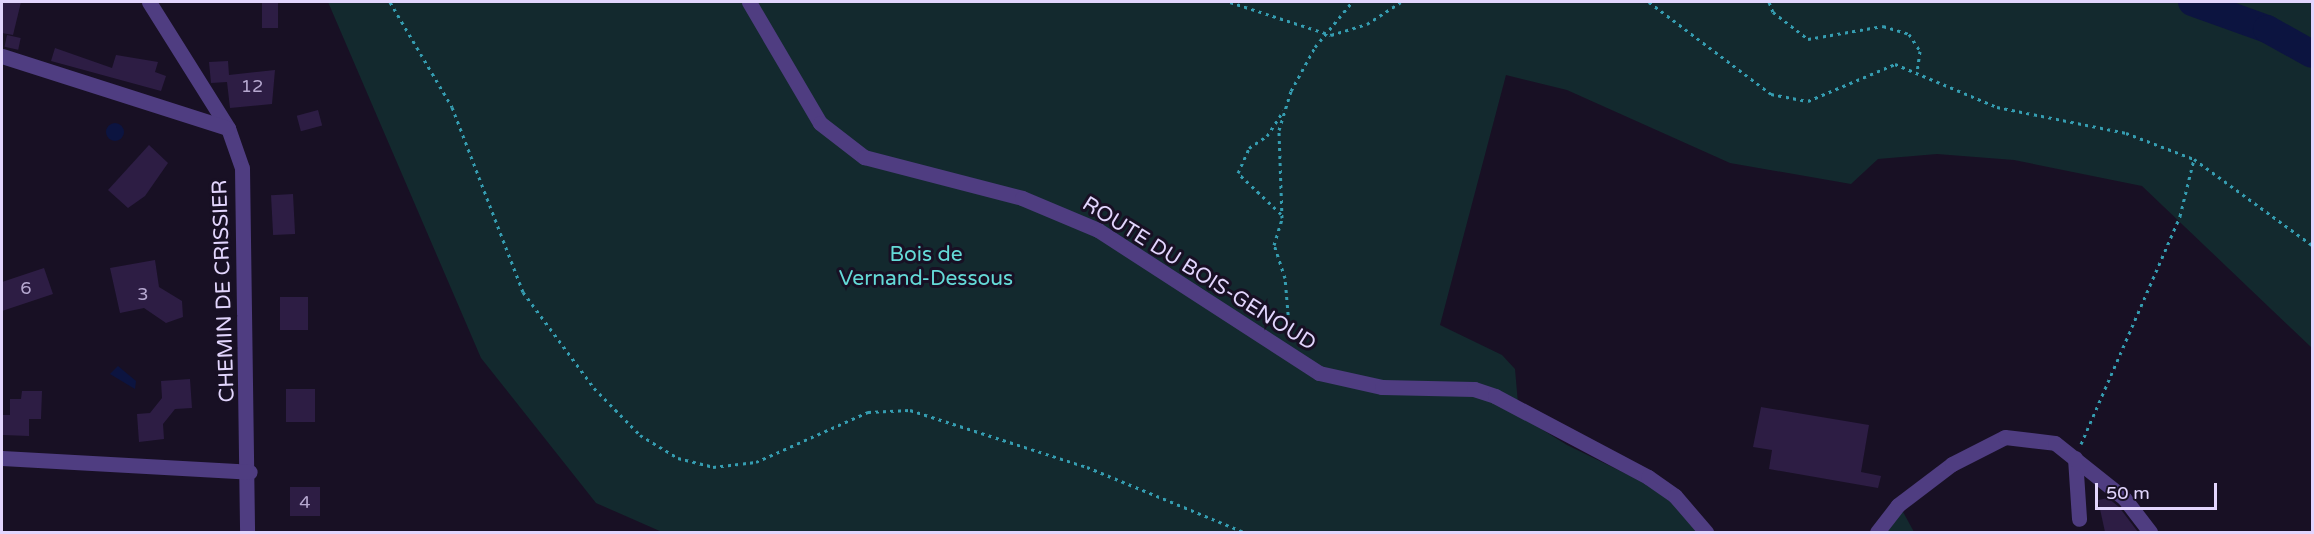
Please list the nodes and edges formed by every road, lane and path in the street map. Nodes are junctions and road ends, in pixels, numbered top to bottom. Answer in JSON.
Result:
{"nodes":[{"id":1,"x":149,"y":2,"type":"edge"},
{"id":2,"x":390,"y":2,"type":"edge"},
{"id":3,"x":749,"y":2,"type":"edge"},
{"id":4,"x":1230,"y":2,"type":"edge"},
{"id":5,"x":1352,"y":2,"type":"edge"},
{"id":6,"x":1401,"y":2,"type":"edge"},
{"id":7,"x":1649,"y":2,"type":"edge"},
{"id":8,"x":1769,"y":2,"type":"edge"},
{"id":9,"x":1331,"y":34,"type":"junction"},
{"id":10,"x":2,"y":56,"type":"edge"},
{"id":11,"x":1917,"y":73,"type":"junction"},
{"id":12,"x":1286,"y":107,"type":"junction"},
{"id":13,"x":228,"y":128,"type":"junction"},
{"id":14,"x":2194,"y":159,"type":"junction"},
{"id":15,"x":1282,"y":215,"type":"junction"},
{"id":16,"x":2313,"y":245,"type":"edge"},
{"id":17,"x":1290,"y":358,"type":"junction"},
{"id":18,"x":2,"y":458,"type":"edge"},
{"id":19,"x":2075,"y":458,"type":"junction"},
{"id":20,"x":250,"y":472,"type":"junction"},
{"id":21,"x":2079,"y":519,"type":"dead end"},
{"id":22,"x":247,"y":532,"type":"edge"},
{"id":23,"x":1244,"y":532,"type":"edge"},
{"id":24,"x":1706,"y":532,"type":"edge"},
{"id":25,"x":1877,"y":532,"type":"edge"},
{"id":26,"x":2150,"y":532,"type":"edge"}],
"edges":[{"from":1,"to":13,"type":"street","name":"CHEMIN DE CRISSIER"},
{"from":2,"to":23,"type":"path"},
{"from":3,"to":17,"type":"street","name":"ROUTE DU BOIS-GENOUD"},
{"from":4,"to":9,"type":"path"},
{"from":5,"to":9,"type":"path"},
{"from":6,"to":9,"type":"path"},
{"from":7,"to":11,"type":"path"},
{"from":8,"to":11,"type":"path"},
{"from":9,"to":12,"type":"path"},
{"from":10,"to":13,"type":"street"},
{"from":11,"to":14,"type":"path"},
{"from":12,"to":15,"type":"path"},
{"from":12,"to":15,"type":"path"},
{"from":13,"to":20,"type":"street","name":"CHEMIN DE CRISSIER"},
{"from":14,"to":16,"type":"path"},
{"from":14,"to":19,"type":"path"},
{"from":15,"to":17,"type":"path"},
{"from":17,"to":24,"type":"street","name":"ROUTE DU BOIS-GENOUD"},
{"from":18,"to":20,"type":"street"},
{"from":19,"to":21,"type":"street"},
{"from":19,"to":25,"type":"street"},
{"from":19,"to":26,"type":"street"},
{"from":20,"to":22,"type":"street","name":"CHEMIN DE CRISSIER"}]}
